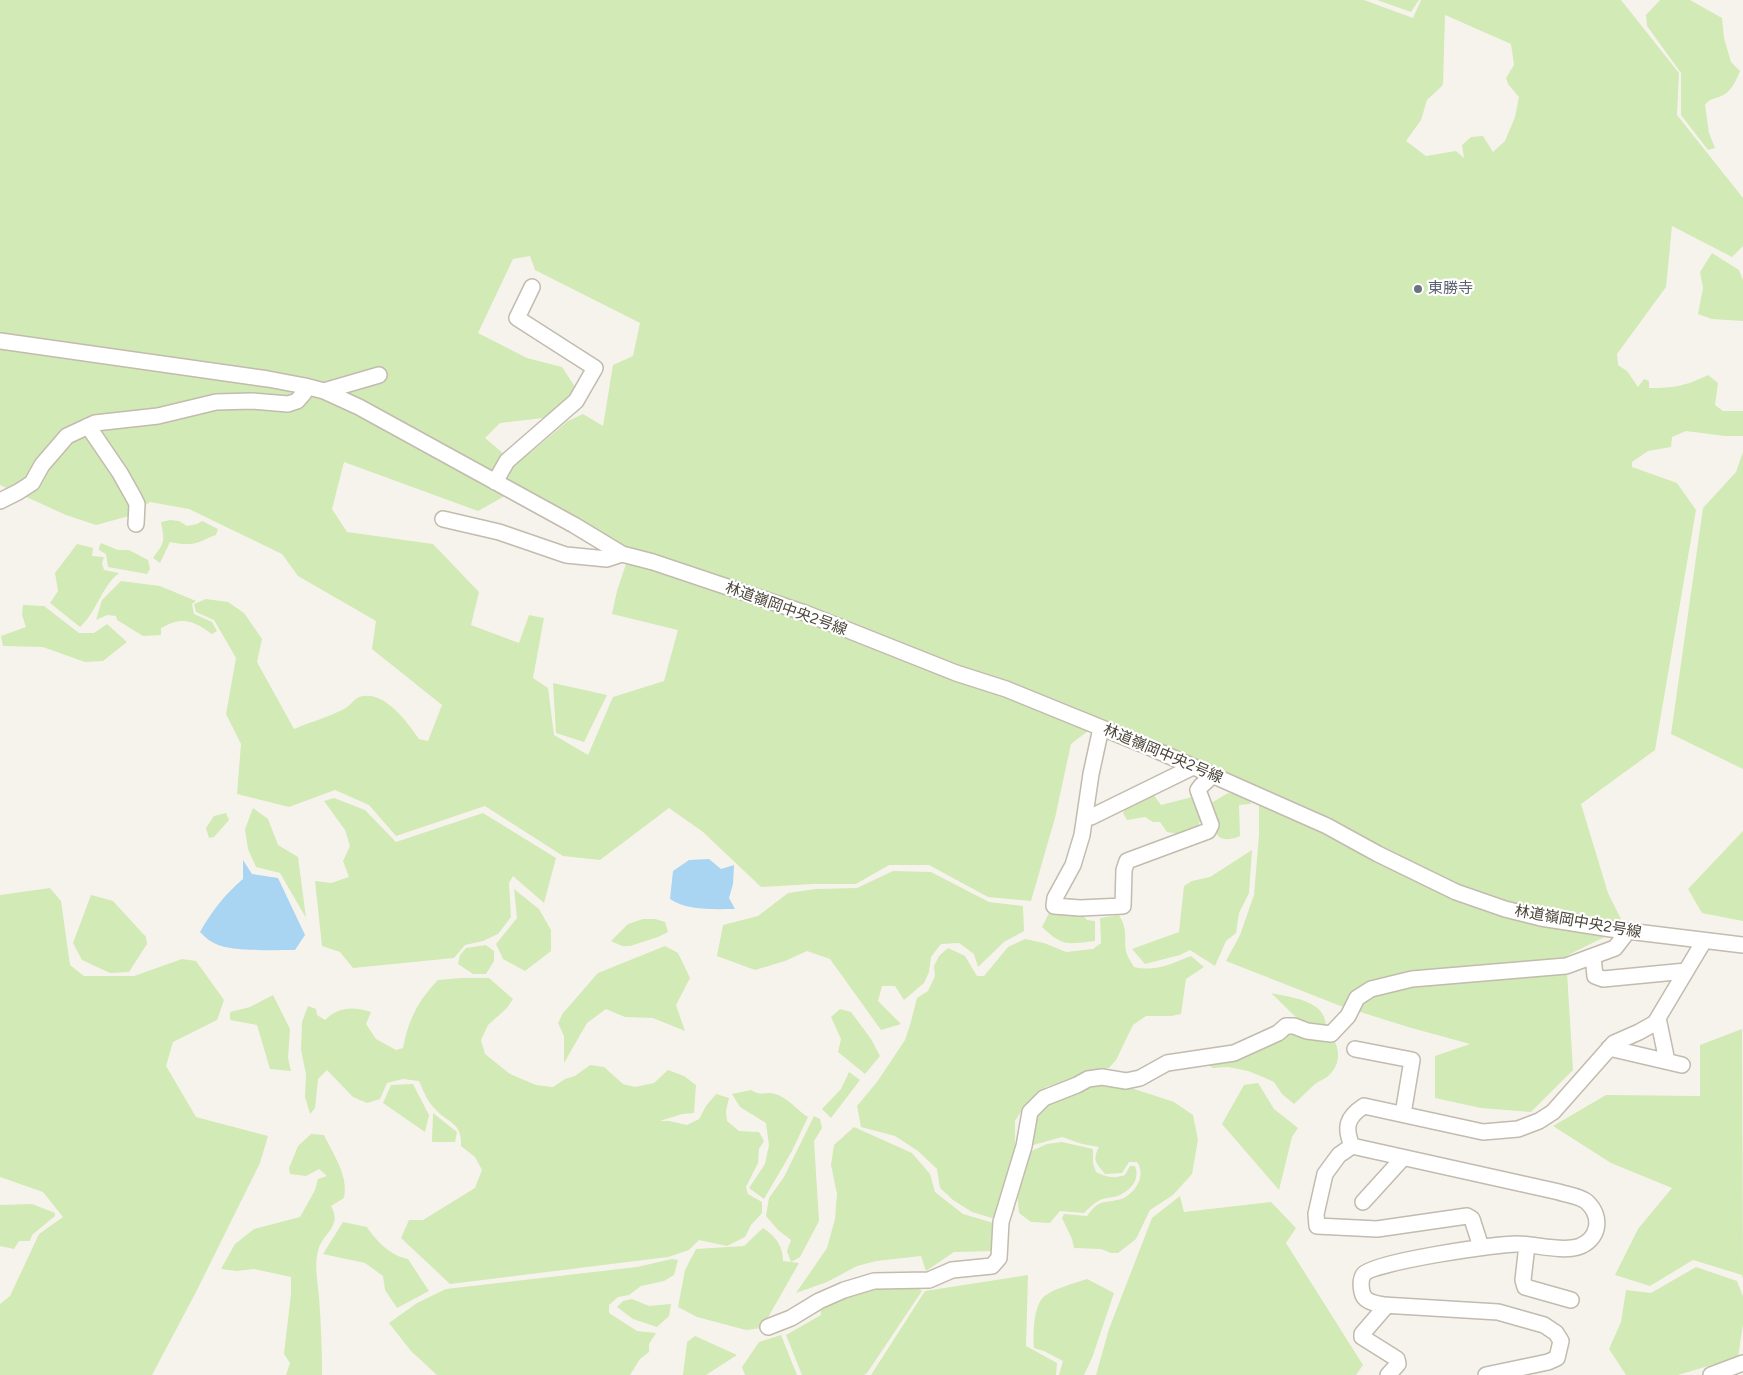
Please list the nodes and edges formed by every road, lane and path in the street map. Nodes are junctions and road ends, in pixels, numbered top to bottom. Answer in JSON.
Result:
{"nodes":[{"id":1,"x":532,"y":286,"type":"dead end"},
{"id":2,"x":0,"y":341,"type":"edge"},
{"id":3,"x":379,"y":375,"type":"dead end"},
{"id":4,"x":305,"y":386,"type":"junction"},
{"id":5,"x":324,"y":391,"type":"junction"},
{"id":6,"x":88,"y":426,"type":"junction"},
{"id":7,"x":495,"y":482,"type":"junction"},
{"id":8,"x":0,"y":501,"type":"edge"},
{"id":9,"x":443,"y":519,"type":"dead end"},
{"id":10,"x":136,"y":524,"type":"dead end"},
{"id":11,"x":622,"y":554,"type":"junction"},
{"id":12,"x":1101,"y":728,"type":"junction"},
{"id":13,"x":1193,"y":767,"type":"junction"},
{"id":14,"x":1213,"y":775,"type":"junction"},
{"id":15,"x":1085,"y":816,"type":"junction"},
{"id":16,"x":1628,"y":931,"type":"junction"},
{"id":17,"x":1704,"y":941,"type":"junction"},
{"id":18,"x":1743,"y":945,"type":"edge"},
{"id":19,"x":1592,"y":957,"type":"junction"},
{"id":20,"x":1686,"y":971,"type":"junction"},
{"id":21,"x":1658,"y":1018,"type":"junction"},
{"id":22,"x":1609,"y":1048,"type":"junction"},
{"id":23,"x":1355,"y":1049,"type":"dead end"},
{"id":24,"x":1403,"y":1114,"type":"junction"},
{"id":25,"x":1352,"y":1146,"type":"junction"},
{"id":26,"x":1403,"y":1158,"type":"junction"},
{"id":27,"x":1363,"y":1202,"type":"dead end"},
{"id":28,"x":1527,"y":1245,"type":"junction"},
{"id":29,"x":1481,"y":1247,"type":"junction"},
{"id":30,"x":1570,"y":1300,"type":"dead end"},
{"id":31,"x":1387,"y":1306,"type":"junction"},
{"id":32,"x":768,"y":1327,"type":"dead end"},
{"id":33,"x":1743,"y":1363,"type":"edge"},
{"id":34,"x":1388,"y":1375,"type":"edge"},
{"id":35,"x":1486,"y":1375,"type":"edge"},
{"id":36,"x":1711,"y":1375,"type":"edge"}],
"edges":[{"from":1,"to":7,"type":"street"},
{"from":2,"to":4,"type":"street"},
{"from":3,"to":5,"type":"street"},
{"from":4,"to":5,"type":"street"},
{"from":4,"to":6,"type":"street"},
{"from":5,"to":7,"type":"street"},
{"from":6,"to":8,"type":"street"},
{"from":6,"to":10,"type":"street"},
{"from":7,"to":11,"type":"street"},
{"from":9,"to":11,"type":"street"},
{"from":11,"to":12,"type":"street","name":"林道嶺岡中央2号線"},
{"from":12,"to":13,"type":"street","name":"林道嶺岡中央2号線"},
{"from":12,"to":15,"type":"street"},
{"from":13,"to":14,"type":"street","name":"林道嶺岡中央2号線"},
{"from":13,"to":15,"type":"street"},
{"from":14,"to":15,"type":"street"},
{"from":14,"to":16,"type":"street","name":"林道嶺岡中央2号線"},
{"from":16,"to":17,"type":"street","name":"林道嶺岡中央2号線"},
{"from":16,"to":19,"type":"street"},
{"from":17,"to":18,"type":"street","name":"林道嶺岡中央2号線"},
{"from":17,"to":20,"type":"street"},
{"from":19,"to":20,"type":"street"},
{"from":19,"to":32,"type":"street"},
{"from":20,"to":21,"type":"street"},
{"from":21,"to":22,"type":"street"},
{"from":21,"to":22,"type":"street"},
{"from":22,"to":24,"type":"street"},
{"from":23,"to":24,"type":"street"},
{"from":24,"to":25,"type":"street"},
{"from":25,"to":26,"type":"street"},
{"from":25,"to":29,"type":"street"},
{"from":26,"to":27,"type":"street"},
{"from":26,"to":28,"type":"street"},
{"from":28,"to":29,"type":"street"},
{"from":28,"to":30,"type":"street"},
{"from":29,"to":31,"type":"street"},
{"from":31,"to":34,"type":"street"},
{"from":31,"to":35,"type":"street"},
{"from":33,"to":36,"type":"street"}]}
